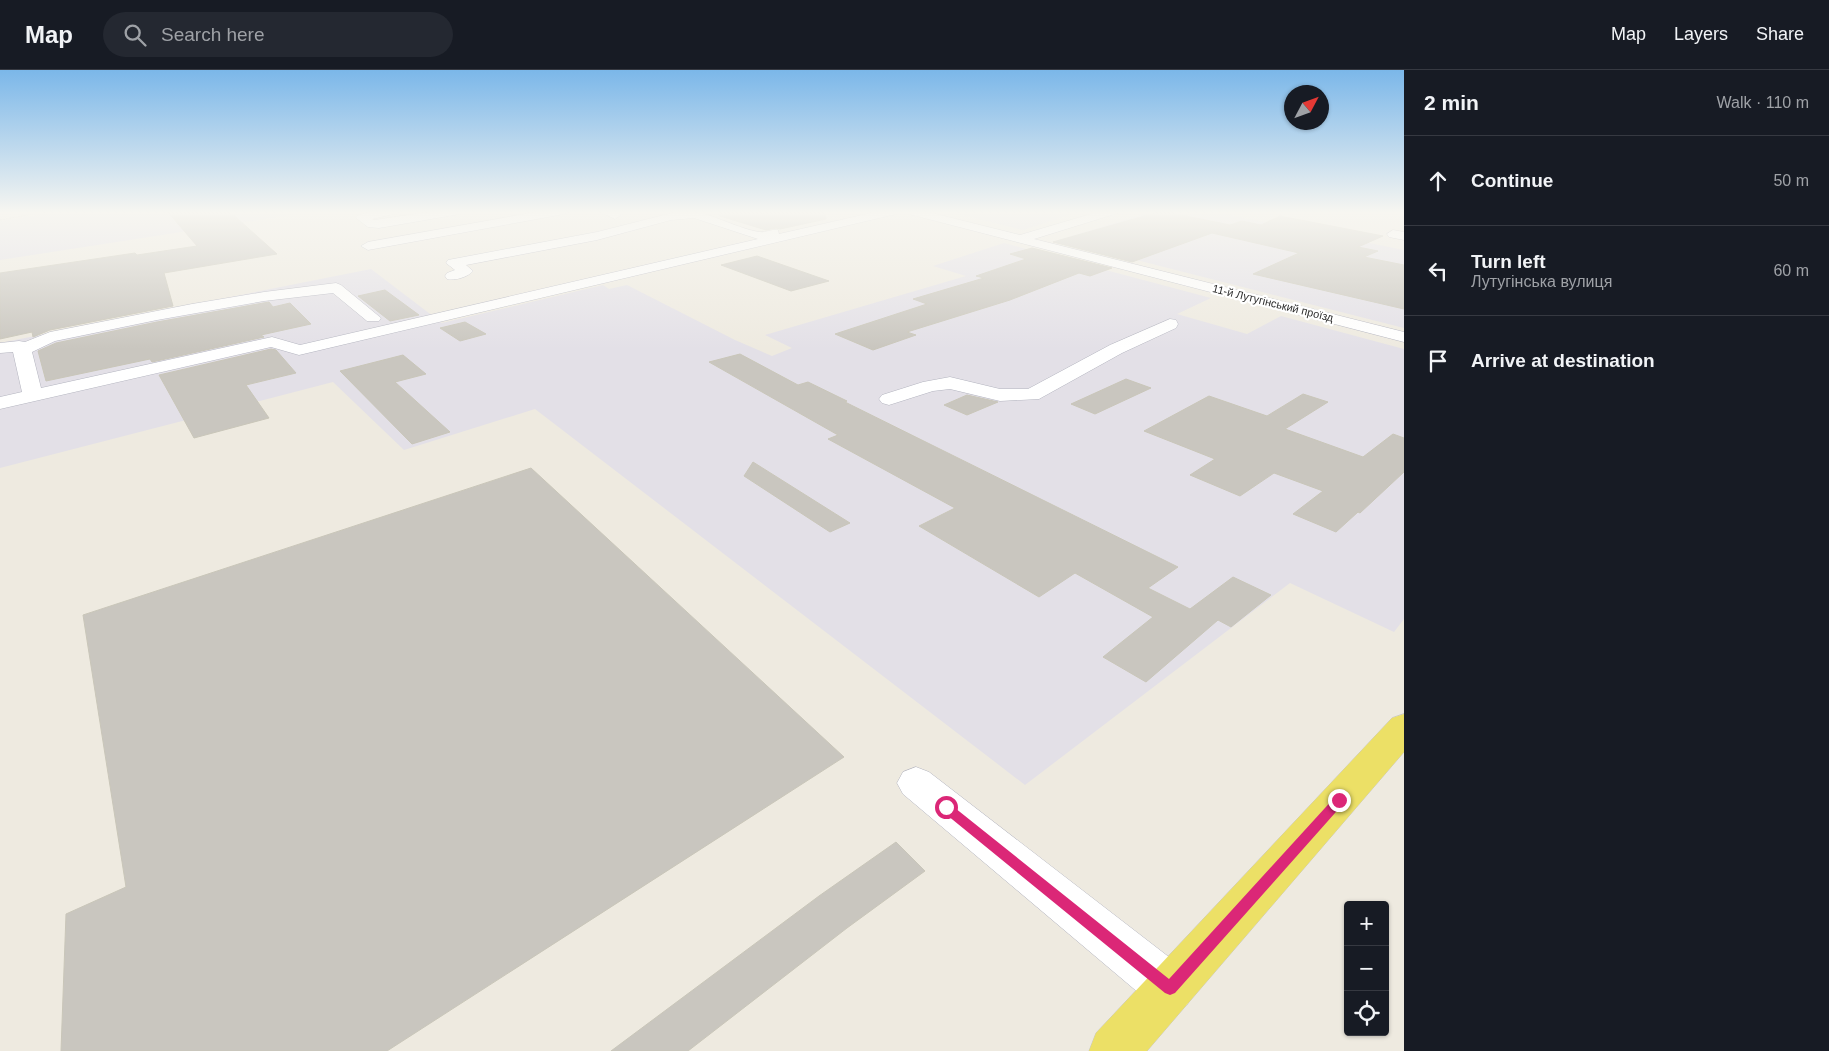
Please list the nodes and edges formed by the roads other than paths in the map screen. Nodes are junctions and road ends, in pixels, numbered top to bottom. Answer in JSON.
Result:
{"nodes":[{"id":1,"x":490,"y":257,"type":"edge"},
{"id":2,"x":700,"y":257,"type":"edge"},
{"id":3,"x":1086,"y":257,"type":"edge"},
{"id":4,"x":452,"y":276,"type":"dead end"},
{"id":5,"x":1170,"y":324,"type":"dead end"},
{"id":6,"x":1404,"y":337,"type":"edge"},
{"id":7,"x":272,"y":342,"type":"junction"},
{"id":8,"x":0,"y":348,"type":"edge"},
{"id":9,"x":22,"y":350,"type":"junction"},
{"id":10,"x":33,"y":396,"type":"junction"},
{"id":11,"x":889,"y":400,"type":"dead end"},
{"id":12,"x":0,"y":403,"type":"edge"},
{"id":13,"x":1404,"y":728,"type":"edge"},
{"id":14,"x":916,"y":783,"type":"dead end"},
{"id":15,"x":1170,"y":988,"type":"junction"},
{"id":16,"x":1114,"y":1051,"type":"edge"}],
"edges":[{"from":1,"to":4,"type":"lane"},
{"from":2,"to":7,"type":"lane"},
{"from":3,"to":6,"type":"lane","name":"11-й Лутугінський проїзд"},
{"from":5,"to":11,"type":"lane"},
{"from":7,"to":9,"type":"lane"},
{"from":7,"to":10,"type":"lane"},
{"from":8,"to":9,"type":"lane"},
{"from":9,"to":10,"type":"lane"},
{"from":10,"to":12,"type":"lane"},
{"from":13,"to":15,"type":"main road"},
{"from":14,"to":15,"type":"lane"},
{"from":15,"to":16,"type":"main road"}]}
